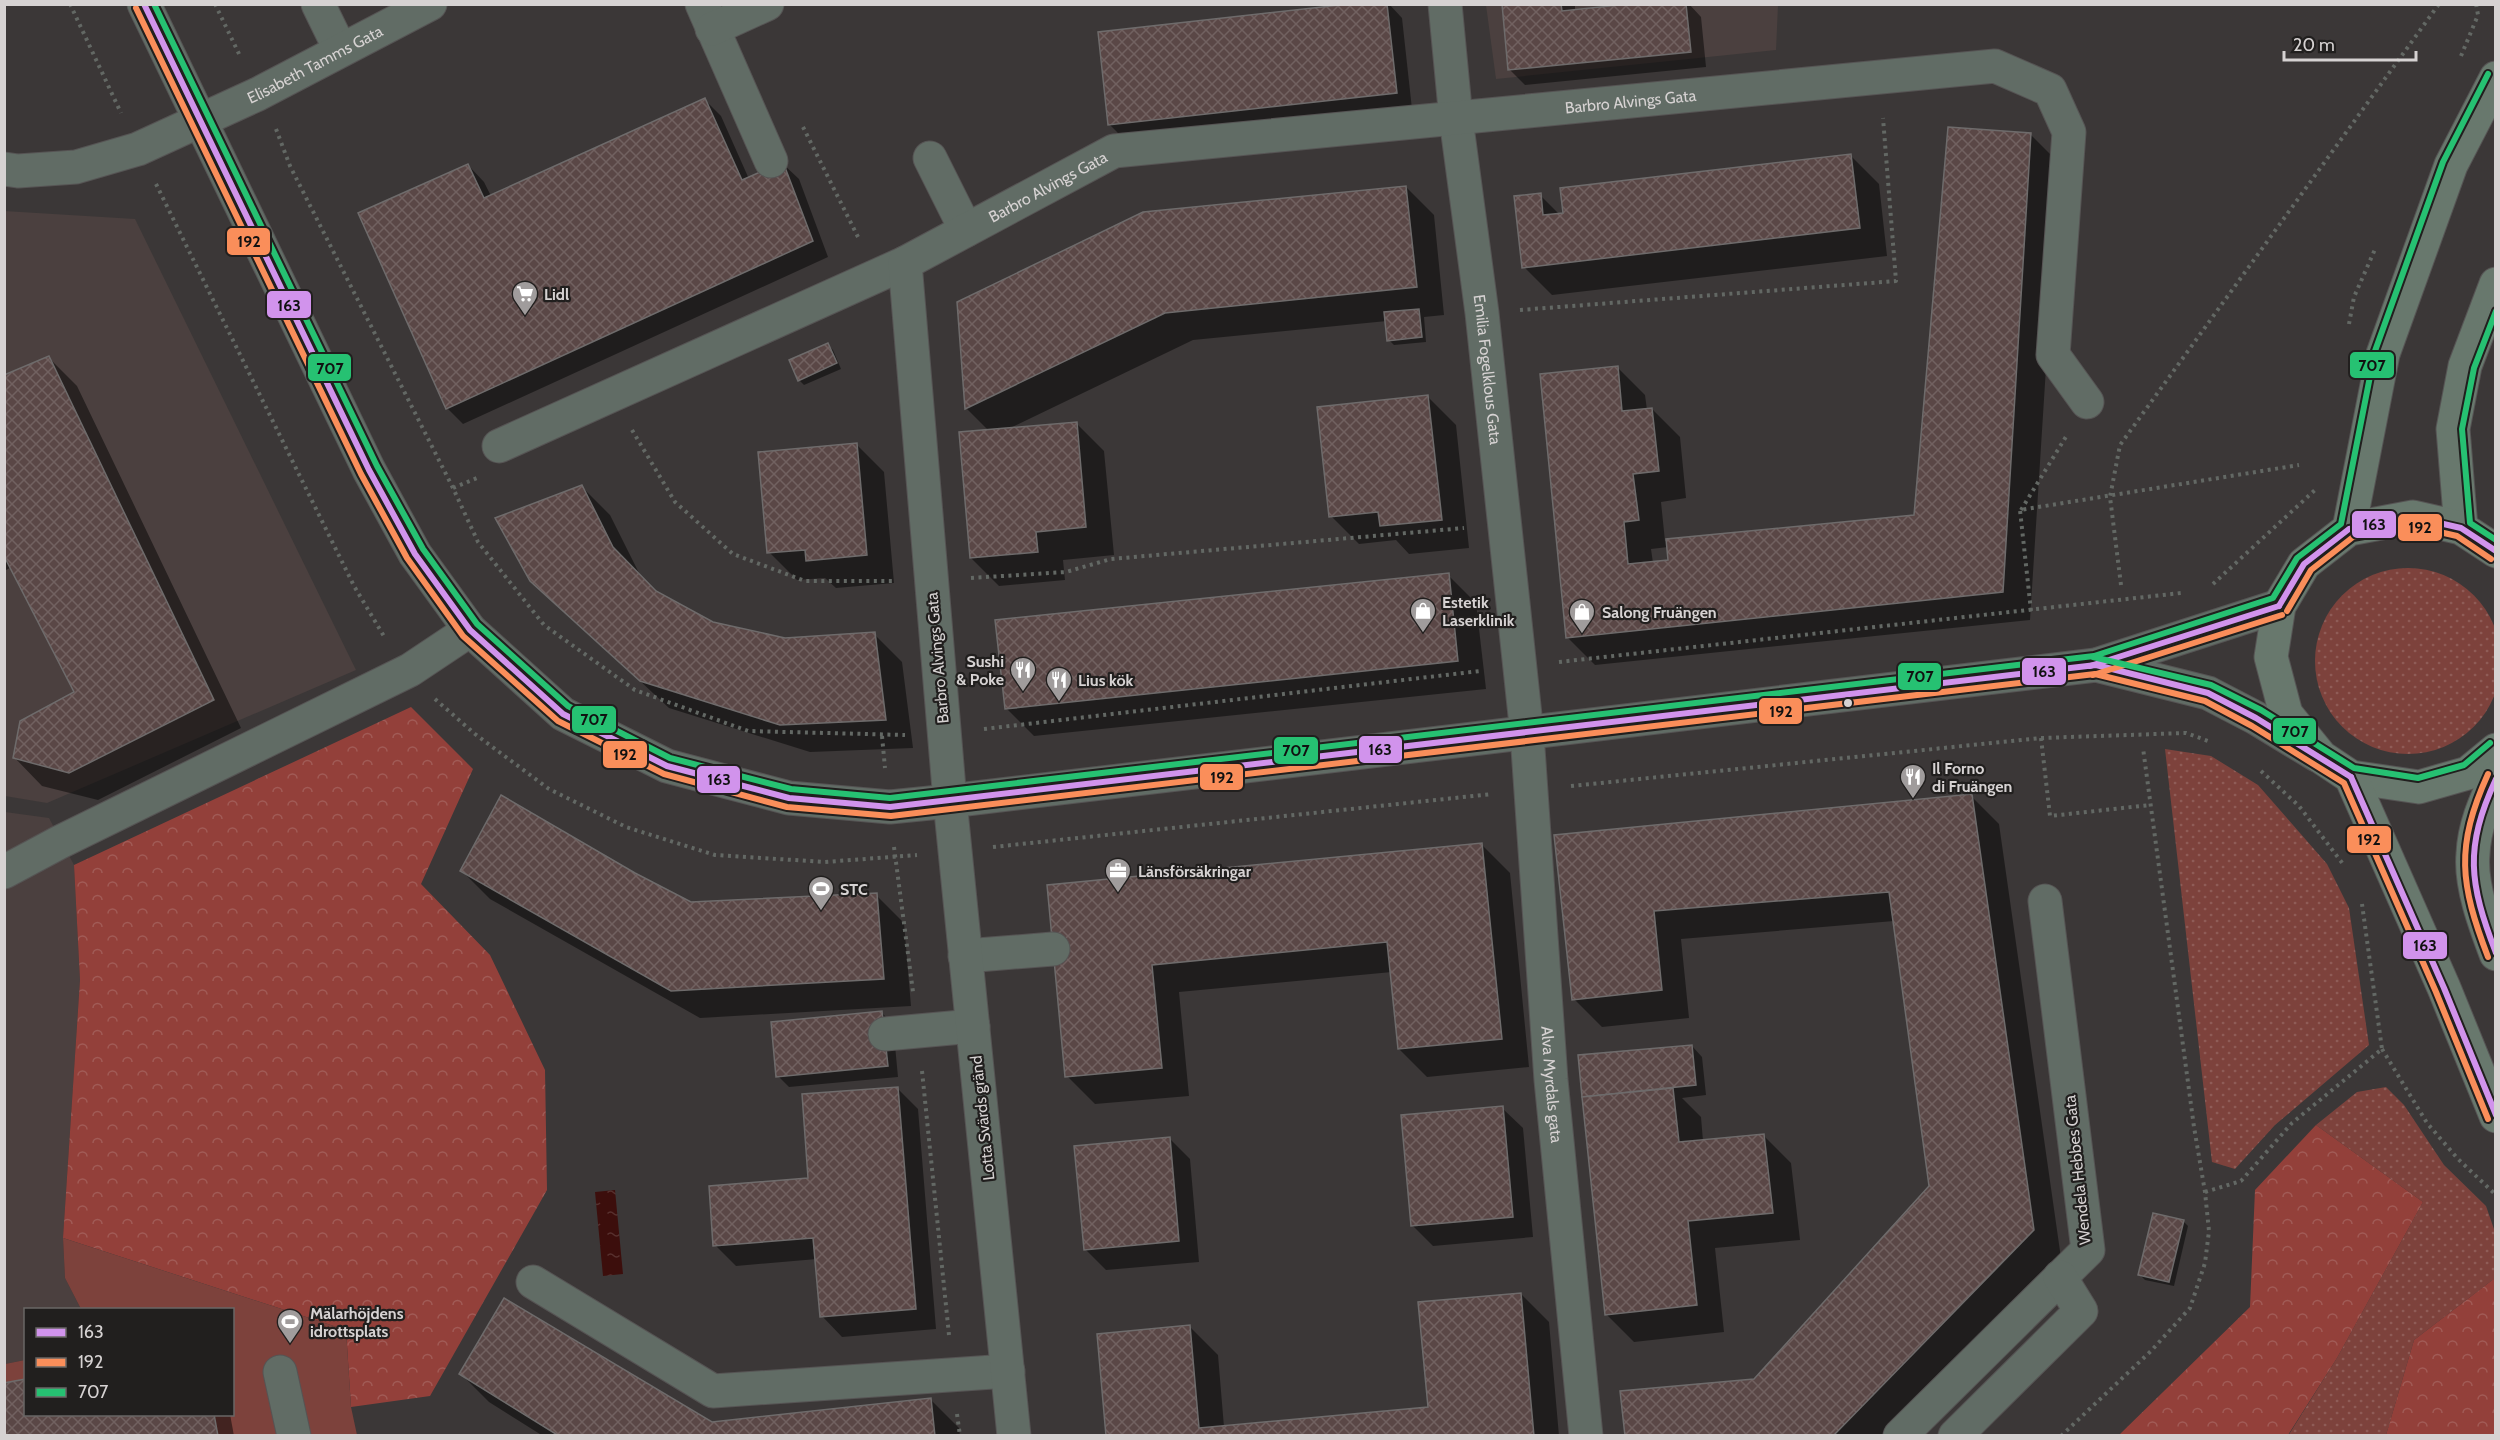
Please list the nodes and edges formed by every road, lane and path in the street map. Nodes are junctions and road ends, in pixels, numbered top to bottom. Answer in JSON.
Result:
{"nodes":[{"id":1,"x":69,"y":4,"type":"edge"},
{"id":2,"x":144,"y":4,"type":"edge"},
{"id":3,"x":215,"y":4,"type":"edge"},
{"id":4,"x":318,"y":4,"type":"edge"},
{"id":5,"x":430,"y":4,"type":"edge"},
{"id":6,"x":767,"y":4,"type":"edge"},
{"id":7,"x":1445,"y":4,"type":"edge"},
{"id":8,"x":2439,"y":4,"type":"edge"},
{"id":9,"x":2476,"y":4,"type":"edge"},
{"id":10,"x":707,"y":17,"type":"edge"},
{"id":11,"x":340,"y":49,"type":"junction"},
{"id":12,"x":237,"y":50,"type":"dead end"},
{"id":13,"x":2459,"y":59,"type":"dead end"},
{"id":14,"x":1880,"y":78,"type":"junction"},
{"id":15,"x":2496,"y":78,"type":"edge"},
{"id":16,"x":120,"y":111,"type":"dead end"},
{"id":17,"x":798,"y":117,"type":"dead end"},
{"id":18,"x":1456,"y":119,"type":"junction"},
{"id":19,"x":199,"y":120,"type":"junction"},
{"id":20,"x":278,"y":133,"type":"dead end"},
{"id":21,"x":930,"y":158,"type":"dead end"},
{"id":22,"x":771,"y":161,"type":"dead end"},
{"id":23,"x":4,"y":169,"type":"edge"},
{"id":24,"x":163,"y":199,"type":"dead end"},
{"id":25,"x":966,"y":230,"type":"junction"},
{"id":26,"x":2378,"y":243,"type":"dead end"},
{"id":27,"x":905,"y":263,"type":"junction"},
{"id":28,"x":2494,"y":291,"type":"edge"},
{"id":29,"x":1482,"y":313,"type":"junction"},
{"id":30,"x":2348,"y":330,"type":"dead end"},
{"id":31,"x":612,"y":395,"type":"junction"},
{"id":32,"x":2088,"y":402,"type":"joint"},
{"id":33,"x":499,"y":446,"type":"dead end"},
{"id":34,"x":2299,"y":465,"type":"dead end"},
{"id":35,"x":2317,"y":488,"type":"dead end"},
{"id":36,"x":2110,"y":497,"type":"junction"},
{"id":37,"x":2020,"y":510,"type":"junction"},
{"id":38,"x":1504,"y":524,"type":"junction"},
{"id":39,"x":2461,"y":528,"type":"junction"},
{"id":40,"x":2349,"y":529,"type":"junction"},
{"id":41,"x":2496,"y":551,"type":"edge"},
{"id":42,"x":930,"y":581,"type":"junction"},
{"id":43,"x":2121,"y":585,"type":"dead end"},
{"id":44,"x":2206,"y":591,"type":"dead end"},
{"id":45,"x":2183,"y":593,"type":"dead end"},
{"id":46,"x":2279,"y":606,"type":"junction"},
{"id":47,"x":2031,"y":611,"type":"junction"},
{"id":48,"x":470,"y":630,"type":"junction"},
{"id":49,"x":388,"y":642,"type":"dead end"},
{"id":50,"x":2096,"y":665,"type":"junction"},
{"id":51,"x":1519,"y":666,"type":"junction"},
{"id":52,"x":431,"y":695,"type":"dead end"},
{"id":53,"x":981,"y":729,"type":"dead end"},
{"id":54,"x":1527,"y":734,"type":"junction"},
{"id":55,"x":882,"y":736,"type":"dead end"},
{"id":56,"x":2041,"y":738,"type":"junction"},
{"id":57,"x":2215,"y":744,"type":"dead end"},
{"id":58,"x":2143,"y":748,"type":"dead end"},
{"id":59,"x":2496,"y":750,"type":"edge"},
{"id":60,"x":2321,"y":757,"type":"junction"},
{"id":61,"x":2260,"y":770,"type":"dead end"},
{"id":62,"x":2351,"y":777,"type":"junction"},
{"id":63,"x":2496,"y":778,"type":"edge"},
{"id":64,"x":1531,"y":790,"type":"junction"},
{"id":65,"x":950,"y":801,"type":"junction"},
{"id":66,"x":2150,"y":805,"type":"junction"},
{"id":67,"x":994,"y":846,"type":"dead end"},
{"id":68,"x":2346,"y":867,"type":"dead end"},
{"id":69,"x":4,"y":872,"type":"edge"},
{"id":70,"x":2360,"y":896,"type":"dead end"},
{"id":71,"x":2045,"y":901,"type":"dead end"},
{"id":72,"x":1053,"y":949,"type":"dead end"},
{"id":73,"x":2496,"y":954,"type":"edge"},
{"id":74,"x":965,"y":956,"type":"junction"},
{"id":75,"x":973,"y":1026,"type":"junction"},
{"id":76,"x":918,"y":1030,"type":"junction"},
{"id":77,"x":885,"y":1034,"type":"dead end"},
{"id":78,"x":2382,"y":1049,"type":"junction"},
{"id":79,"x":2496,"y":1116,"type":"edge"},
{"id":80,"x":2205,"y":1192,"type":"junction"},
{"id":81,"x":2496,"y":1196,"type":"edge"},
{"id":82,"x":2060,"y":1277,"type":"junction"},
{"id":83,"x":533,"y":1282,"type":"dead end"},
{"id":84,"x":1008,"y":1371,"type":"junction"},
{"id":85,"x":280,"y":1372,"type":"dead end"},
{"id":86,"x":953,"y":1374,"type":"junction"},
{"id":87,"x":294,"y":1436,"type":"edge"},
{"id":88,"x":960,"y":1436,"type":"edge"},
{"id":89,"x":1014,"y":1436,"type":"edge"},
{"id":90,"x":1586,"y":1436,"type":"edge"},
{"id":91,"x":1900,"y":1436,"type":"edge"},
{"id":92,"x":1955,"y":1436,"type":"edge"},
{"id":93,"x":2061,"y":1436,"type":"edge"}],
"edges":[{"from":1,"to":16,"type":"path"},
{"from":2,"to":19,"type":"street"},
{"from":3,"to":12,"type":"path"},
{"from":4,"to":11,"type":"street"},
{"from":5,"to":11,"type":"street","name":"Elisabeth Tamms Gata"},
{"from":6,"to":10,"type":"street"},
{"from":7,"to":18,"type":"street","name":"Emilia Fogelklous Gata"},
{"from":8,"to":36,"type":"path"},
{"from":9,"to":13,"type":"path"},
{"from":10,"to":22,"type":"street"},
{"from":11,"to":19,"type":"street","name":"Elisabeth Tamms Gata"},
{"from":14,"to":18,"type":"street","name":"Barbro Alvings Gata"},
{"from":14,"to":29,"type":"path"},
{"from":14,"to":32,"type":"street","name":"Barbro Alvings Gata"},
{"from":15,"to":40,"type":"main road"},
{"from":17,"to":27,"type":"path"},
{"from":18,"to":25,"type":"street","name":"Barbro Alvings Gata"},
{"from":18,"to":29,"type":"street","name":"Emilia Fogelklous Gata"},
{"from":19,"to":23,"type":"street","name":"Elisabeth Tamms Gata"},
{"from":19,"to":48,"type":"street"},
{"from":20,"to":55,"type":"path"},
{"from":21,"to":25,"type":"street"},
{"from":24,"to":49,"type":"path"},
{"from":25,"to":27,"type":"street","name":"Barbro Alvings Gata"},
{"from":26,"to":30,"type":"path"},
{"from":27,"to":31,"type":"street","name":"Barbro Alvings Gata"},
{"from":27,"to":42,"type":"street","name":"Barbro Alvings Gata"},
{"from":28,"to":39,"type":"main road"},
{"from":29,"to":38,"type":"street","name":"Emilia Fogelklous Gata"},
{"from":31,"to":33,"type":"street","name":"Barbro Alvings Gata"},
{"from":31,"to":42,"type":"path"},
{"from":32,"to":37,"type":"path"},
{"from":34,"to":36,"type":"path"},
{"from":35,"to":44,"type":"path"},
{"from":36,"to":37,"type":"path"},
{"from":36,"to":43,"type":"path"},
{"from":37,"to":47,"type":"path"},
{"from":38,"to":42,"type":"path"},
{"from":38,"to":51,"type":"street","name":"Emilia Fogelklous Gata"},
{"from":39,"to":40,"type":"main road"},
{"from":39,"to":41,"type":"main road"},
{"from":40,"to":46,"type":"main road"},
{"from":42,"to":65,"type":"street","name":"Barbro Alvings Gata"},
{"from":45,"to":47,"type":"path"},
{"from":46,"to":50,"type":"street"},
{"from":46,"to":60,"type":"main road"},
{"from":47,"to":51,"type":"path"},
{"from":48,"to":65,"type":"street"},
{"from":48,"to":69,"type":"street"},
{"from":50,"to":54,"type":"street"},
{"from":50,"to":60,"type":"street"},
{"from":51,"to":53,"type":"path"},
{"from":51,"to":54,"type":"street","name":"Emilia Fogelklous Gata"},
{"from":52,"to":76,"type":"path"},
{"from":54,"to":64,"type":"street","name":"Alva Myrdals gata"},
{"from":54,"to":65,"type":"street"},
{"from":56,"to":57,"type":"path"},
{"from":56,"to":64,"type":"path"},
{"from":56,"to":66,"type":"path"},
{"from":58,"to":66,"type":"path"},
{"from":59,"to":62,"type":"main road"},
{"from":60,"to":62,"type":"main road"},
{"from":61,"to":68,"type":"path"},
{"from":62,"to":79,"type":"main road"},
{"from":63,"to":73,"type":"main road"},
{"from":64,"to":67,"type":"path"},
{"from":64,"to":90,"type":"street","name":"Alva Myrdals gata"},
{"from":65,"to":74,"type":"street","name":"Lotta Svärds gränd"},
{"from":66,"to":80,"type":"path"},
{"from":70,"to":78,"type":"path"},
{"from":71,"to":82,"type":"street","name":"Wendela Hebbes Gata"},
{"from":72,"to":74,"type":"street"},
{"from":74,"to":75,"type":"street","name":"Lotta Svärds gränd"},
{"from":75,"to":76,"type":"street"},
{"from":75,"to":84,"type":"street","name":"Lotta Svärds gränd"},
{"from":76,"to":77,"type":"street"},
{"from":76,"to":86,"type":"path"},
{"from":78,"to":80,"type":"path"},
{"from":78,"to":81,"type":"path"},
{"from":80,"to":93,"type":"path"},
{"from":82,"to":91,"type":"street","name":"Wendela Hebbes Gata"},
{"from":82,"to":92,"type":"street"},
{"from":83,"to":86,"type":"street"},
{"from":84,"to":86,"type":"street"},
{"from":84,"to":89,"type":"street","name":"Lotta Svärds gränd"},
{"from":85,"to":87,"type":"street"},
{"from":86,"to":88,"type":"path"}]}
